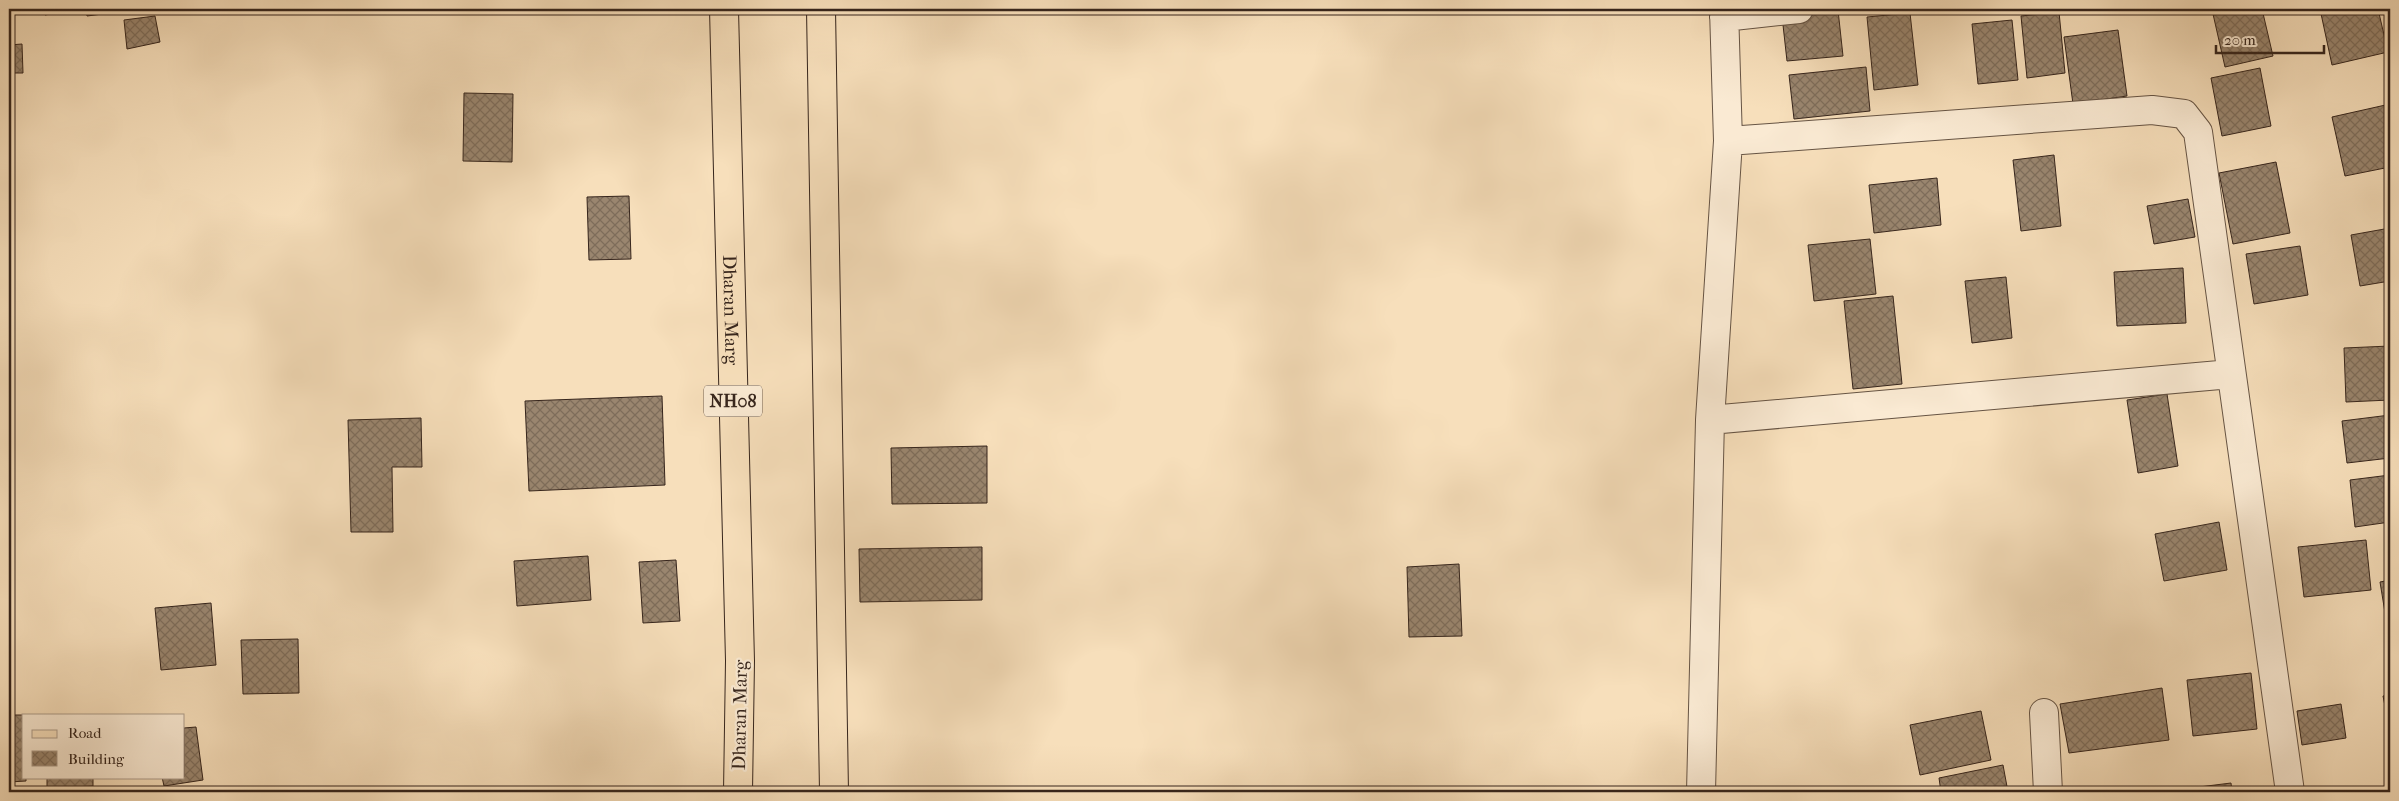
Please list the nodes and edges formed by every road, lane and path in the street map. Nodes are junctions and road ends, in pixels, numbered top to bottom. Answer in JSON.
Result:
{"nodes":[{"id":1,"x":724,"y":9,"type":"edge"},
{"id":2,"x":821,"y":9,"type":"edge"},
{"id":3,"x":1799,"y":9,"type":"edge"},
{"id":4,"x":1724,"y":13,"type":"edge"},
{"id":5,"x":1728,"y":141,"type":"junction"},
{"id":6,"x":2231,"y":374,"type":"junction"},
{"id":7,"x":1710,"y":420,"type":"junction"},
{"id":8,"x":2044,"y":713,"type":"dead end"},
{"id":9,"x":738,"y":792,"type":"edge"},
{"id":10,"x":834,"y":792,"type":"edge"},
{"id":11,"x":1701,"y":792,"type":"edge"},
{"id":12,"x":2048,"y":792,"type":"edge"},
{"id":13,"x":2290,"y":792,"type":"edge"}],
"edges":[{"from":1,"to":9,"type":"main road","name":"Dharan Marg","number":"NH08"},
{"from":2,"to":10,"type":"main road"},
{"from":3,"to":4,"type":"street"},
{"from":4,"to":5,"type":"street"},
{"from":5,"to":6,"type":"street"},
{"from":5,"to":7,"type":"street"},
{"from":6,"to":7,"type":"street"},
{"from":6,"to":13,"type":"street"},
{"from":7,"to":11,"type":"street"},
{"from":8,"to":12,"type":"street"}]}
